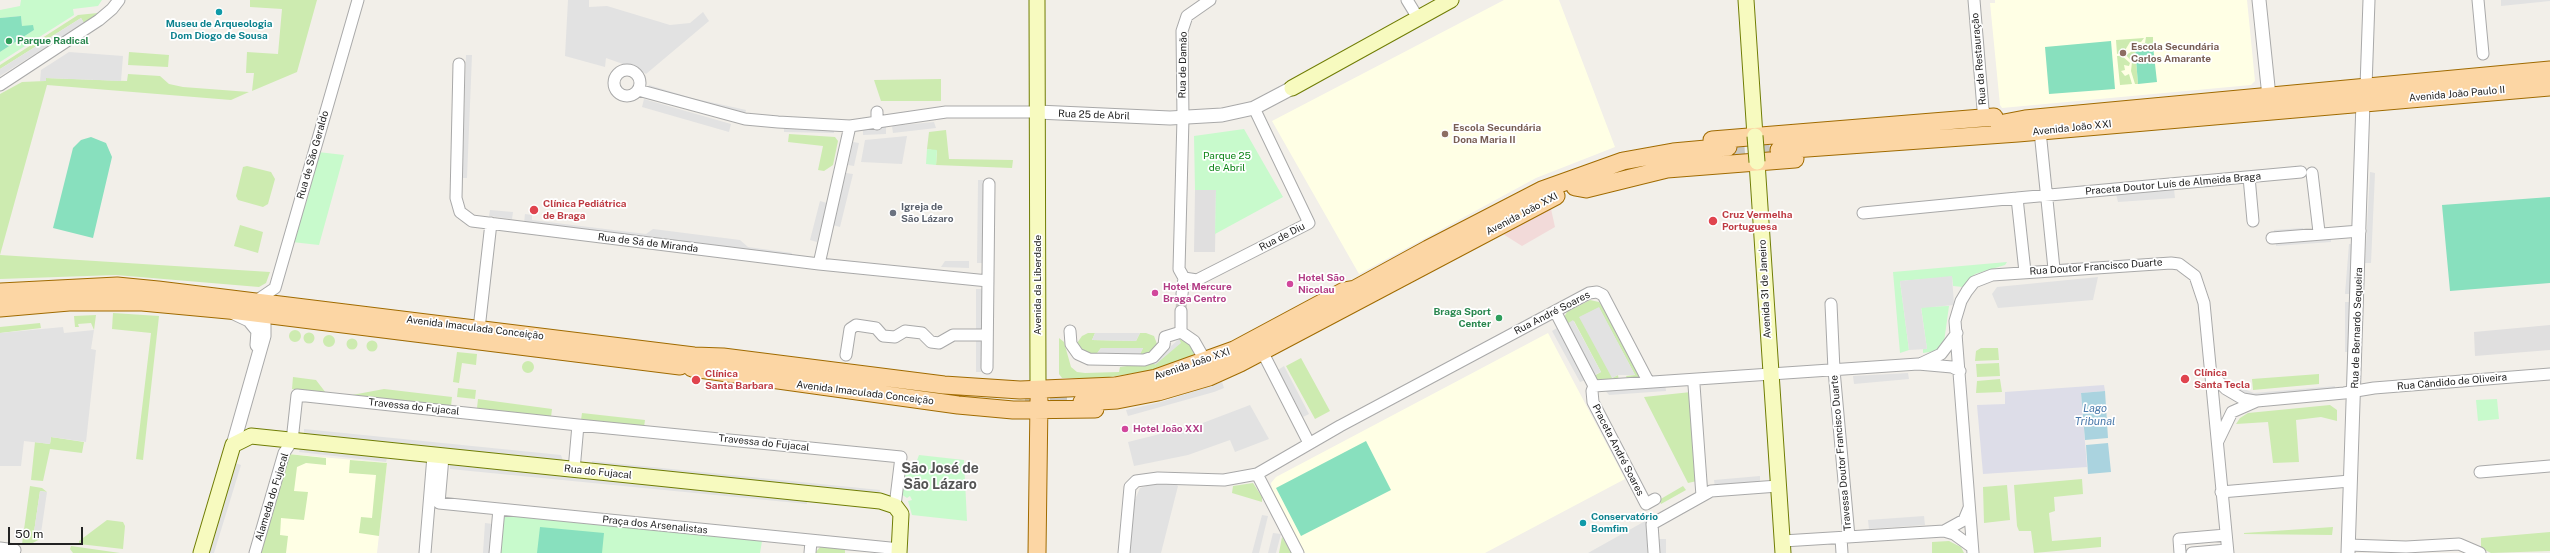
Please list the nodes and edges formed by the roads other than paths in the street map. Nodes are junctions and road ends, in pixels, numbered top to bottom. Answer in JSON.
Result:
{"nodes":[{"id":1,"x":119,"y":0,"type":"edge"},
{"id":2,"x":358,"y":0,"type":"edge"},
{"id":3,"x":1032,"y":0,"type":"edge"},
{"id":4,"x":1037,"y":0,"type":"edge"},
{"id":5,"x":1042,"y":0,"type":"edge"},
{"id":6,"x":1210,"y":0,"type":"edge"},
{"id":7,"x":1407,"y":0,"type":"edge"},
{"id":8,"x":1451,"y":0,"type":"edge"},
{"id":9,"x":1746,"y":0,"type":"edge"},
{"id":10,"x":1974,"y":0,"type":"edge"},
{"id":11,"x":2259,"y":0,"type":"edge"},
{"id":12,"x":2370,"y":0,"type":"edge"},
{"id":13,"x":2478,"y":0,"type":"edge"},
{"id":14,"x":1036,"y":16,"type":"junction"},
{"id":15,"x":1418,"y":18,"type":"junction"},
{"id":16,"x":2483,"y":54,"type":"dead end"},
{"id":17,"x":459,"y":64,"type":"dead end"},
{"id":18,"x":2550,"y":70,"type":"edge"},
{"id":19,"x":0,"y":85,"type":"edge"},
{"id":20,"x":2550,"y":87,"type":"edge"},
{"id":21,"x":1292,"y":88,"type":"joint"},
{"id":22,"x":638,"y":90,"type":"dead end"},
{"id":23,"x":2365,"y":94,"type":"junction"},
{"id":24,"x":2270,"y":104,"type":"junction"},
{"id":25,"x":1254,"y":108,"type":"junction"},
{"id":26,"x":877,"y":112,"type":"dead end"},
{"id":27,"x":1037,"y":112,"type":"junction"},
{"id":28,"x":1183,"y":118,"type":"junction"},
{"id":29,"x":1994,"y":120,"type":"junction"},
{"id":30,"x":878,"y":124,"type":"junction"},
{"id":31,"x":850,"y":126,"type":"junction"},
{"id":32,"x":2021,"y":126,"type":"junction"},
{"id":33,"x":2040,"y":131,"type":"junction"},
{"id":34,"x":1755,"y":136,"type":"junction"},
{"id":35,"x":1757,"y":162,"type":"junction"},
{"id":36,"x":2249,"y":177,"type":"junction"},
{"id":37,"x":989,"y":184,"type":"dead end"},
{"id":38,"x":1575,"y":187,"type":"junction"},
{"id":39,"x":1542,"y":190,"type":"junction"},
{"id":40,"x":2046,"y":195,"type":"junction"},
{"id":41,"x":2017,"y":198,"type":"junction"},
{"id":42,"x":1863,"y":213,"type":"dead end"},
{"id":43,"x":2254,"y":221,"type":"dead end"},
{"id":44,"x":491,"y":223,"type":"junction"},
{"id":45,"x":2360,"y":231,"type":"junction"},
{"id":46,"x":2319,"y":232,"type":"junction"},
{"id":47,"x":2272,"y":238,"type":"dead end"},
{"id":48,"x":819,"y":264,"type":"junction"},
{"id":49,"x":2054,"y":269,"type":"junction"},
{"id":50,"x":2025,"y":272,"type":"junction"},
{"id":51,"x":1184,"y":278,"type":"junction"},
{"id":52,"x":988,"y":281,"type":"junction"},
{"id":53,"x":1356,"y":289,"type":"junction"},
{"id":54,"x":1182,"y":294,"type":"tunnel mouth"},
{"id":55,"x":1,"y":296,"type":"edge"},
{"id":56,"x":1831,"y":304,"type":"dead end"},
{"id":57,"x":260,"y":308,"type":"junction"},
{"id":58,"x":229,"y":310,"type":"junction"},
{"id":59,"x":1181,"y":311,"type":"tunnel mouth"},
{"id":60,"x":1555,"y":311,"type":"junction"},
{"id":61,"x":1330,"y":314,"type":"junction"},
{"id":62,"x":479,"y":329,"type":"junction"},
{"id":63,"x":1070,"y":331,"type":"dead end"},
{"id":64,"x":1180,"y":332,"type":"junction"},
{"id":65,"x":1957,"y":333,"type":"junction"},
{"id":66,"x":987,"y":335,"type":"junction"},
{"id":67,"x":846,"y":355,"type":"dead end"},
{"id":68,"x":1266,"y":359,"type":"junction"},
{"id":69,"x":693,"y":362,"type":"junction"},
{"id":70,"x":1206,"y":362,"type":"junction"},
{"id":71,"x":1918,"y":364,"type":"junction"},
{"id":72,"x":255,"y":368,"type":"junction"},
{"id":73,"x":987,"y":368,"type":"dead end"},
{"id":74,"x":1834,"y":370,"type":"junction"},
{"id":75,"x":1960,"y":371,"type":"junction"},
{"id":76,"x":1770,"y":374,"type":"junction"},
{"id":77,"x":2550,"y":374,"type":"edge"},
{"id":78,"x":2212,"y":375,"type":"junction"},
{"id":79,"x":1714,"y":378,"type":"junction"},
{"id":80,"x":1672,"y":380,"type":"junction"},
{"id":81,"x":1648,"y":381,"type":"junction"},
{"id":82,"x":1694,"y":385,"type":"junction"},
{"id":83,"x":1594,"y":386,"type":"junction"},
{"id":84,"x":1038,"y":390,"type":"junction"},
{"id":85,"x":2355,"y":392,"type":"junction"},
{"id":86,"x":945,"y":394,"type":"dead end"},
{"id":87,"x":2257,"y":401,"type":"junction"},
{"id":88,"x":1039,"y":411,"type":"junction"},
{"id":89,"x":239,"y":422,"type":"junction"},
{"id":90,"x":578,"y":425,"type":"junction"},
{"id":91,"x":251,"y":436,"type":"junction"},
{"id":92,"x":292,"y":441,"type":"junction"},
{"id":93,"x":1309,"y":443,"type":"junction"},
{"id":94,"x":233,"y":445,"type":"junction"},
{"id":95,"x":2217,"y":445,"type":"junction"},
{"id":96,"x":438,"y":456,"type":"junction"},
{"id":97,"x":2550,"y":466,"type":"edge"},
{"id":98,"x":574,"y":470,"type":"junction"},
{"id":99,"x":2480,"y":472,"type":"dead end"},
{"id":100,"x":1257,"y":474,"type":"junction"},
{"id":101,"x":2350,"y":481,"type":"junction"},
{"id":102,"x":1778,"y":486,"type":"junction"},
{"id":103,"x":2221,"y":492,"type":"junction"},
{"id":104,"x":1702,"y":496,"type":"junction"},
{"id":105,"x":1655,"y":500,"type":"dead end"},
{"id":106,"x":895,"y":506,"type":"junction"},
{"id":107,"x":1969,"y":507,"type":"junction"},
{"id":108,"x":499,"y":509,"type":"junction"},
{"id":109,"x":1944,"y":531,"type":"junction"},
{"id":110,"x":2226,"y":535,"type":"junction"},
{"id":111,"x":1845,"y":537,"type":"junction"},
{"id":112,"x":811,"y":541,"type":"junction"},
{"id":113,"x":1783,"y":547,"type":"edge"},
{"id":114,"x":0,"y":548,"type":"edge"},
{"id":115,"x":2348,"y":549,"type":"edge"},
{"id":116,"x":1972,"y":550,"type":"edge"},
{"id":117,"x":900,"y":551,"type":"edge"},
{"id":118,"x":14,"y":552,"type":"edge"},
{"id":119,"x":2228,"y":552,"type":"edge"},
{"id":120,"x":200,"y":553,"type":"edge"},
{"id":121,"x":255,"y":553,"type":"edge"},
{"id":122,"x":424,"y":553,"type":"edge"},
{"id":123,"x":495,"y":553,"type":"edge"},
{"id":124,"x":810,"y":553,"type":"edge"},
{"id":125,"x":1038,"y":553,"type":"edge"},
{"id":126,"x":1124,"y":553,"type":"edge"},
{"id":127,"x":1298,"y":553,"type":"edge"},
{"id":128,"x":1654,"y":553,"type":"edge"},
{"id":129,"x":1842,"y":553,"type":"edge"},
{"id":130,"x":2180,"y":553,"type":"edge"},
{"id":131,"x":2192,"y":553,"type":"edge"},
{"id":132,"x":2480,"y":553,"type":"edge"}],
"edges":[{"from":1,"to":19,"type":"street"},
{"from":2,"to":57,"type":"street","name":"Rua de São Geraldo"},
{"from":3,"to":14,"type":"street","name":"Avenida da Liberdade"},
{"from":4,"to":14,"type":"main road","name":"Avenida da Liberdade"},
{"from":5,"to":14,"type":"street","name":"Avenida da Liberdade"},
{"from":6,"to":28,"type":"street","name":"Rua de Damão"},
{"from":7,"to":15,"type":"street"},
{"from":8,"to":15,"type":"main road","name":"Rua 25 de Abril"},
{"from":9,"to":34,"type":"main road","name":"Avenida 31 de Janeiro"},
{"from":10,"to":29,"type":"street","name":"Rua da Restauração"},
{"from":11,"to":24,"type":"street"},
{"from":12,"to":23,"type":"street","name":"Rua de Bernardo Sequeira"},
{"from":13,"to":16,"type":"street"},
{"from":14,"to":27,"type":"main road","name":"Avenida da Liberdade"},
{"from":15,"to":21,"type":"main road","name":"Rua 25 de Abril"},
{"from":17,"to":44,"type":"street","name":"Rua de Sá de Miranda"},
{"from":18,"to":23,"type":"main road","name":"Avenida João Paulo II"},
{"from":20,"to":23,"type":"main road","name":"Avenida João Paulo II"},
{"from":21,"to":25,"type":"street","name":"Rua 25 de Abril"},
{"from":22,"to":31,"type":"street","name":"Rua 25 de Abril"},
{"from":23,"to":24,"type":"main road","name":"Avenida João XXI"},
{"from":23,"to":45,"type":"street","name":"Rua de Bernardo Sequeira"},
{"from":24,"to":32,"type":"main road","name":"Avenida João XXI"},
{"from":24,"to":33,"type":"main road","name":"Avenida João XXI"},
{"from":25,"to":28,"type":"street","name":"Rua 25 de Abril"},
{"from":25,"to":51,"type":"street","name":"Rua de Diu"},
{"from":26,"to":30,"type":"street"},
{"from":27,"to":28,"type":"street","name":"Rua 25 de Abril"},
{"from":27,"to":30,"type":"street","name":"Rua 25 de Abril"},
{"from":27,"to":84,"type":"main road","name":"Avenida da Liberdade"},
{"from":28,"to":51,"type":"street"},
{"from":29,"to":32,"type":"main road"},
{"from":29,"to":32,"type":"main road","name":"Avenida João XXI"},
{"from":29,"to":34,"type":"main road"},
{"from":30,"to":31,"type":"street","name":"Rua 25 de Abril"},
{"from":31,"to":48,"type":"street"},
{"from":32,"to":33,"type":"main road","name":"Avenida João XXI"},
{"from":32,"to":35,"type":"main road"},
{"from":33,"to":40,"type":"street"},
{"from":34,"to":35,"type":"main road","name":"Avenida 31 de Janeiro","bridge":true},
{"from":34,"to":39,"type":"main road"},
{"from":35,"to":38,"type":"main road"},
{"from":35,"to":76,"type":"main road","name":"Avenida 31 de Janeiro"},
{"from":36,"to":40,"type":"street","name":"Praceta Doutor Luís de Almeida Braga"},
{"from":36,"to":43,"type":"street"},
{"from":36,"to":46,"type":"street","name":"Praceta Doutor Luís de Almeida Braga"},
{"from":37,"to":52,"type":"street"},
{"from":38,"to":39,"type":"main road","name":"Avenida João XXI"},
{"from":38,"to":61,"type":"main road","name":"Avenida João XXI"},
{"from":39,"to":53,"type":"main road","name":"Avenida João XXI"},
{"from":40,"to":41,"type":"street","name":"Praceta Doutor Luís de Almeida Braga"},
{"from":40,"to":49,"type":"street"},
{"from":41,"to":42,"type":"street","name":"Praceta Doutor Luís de Almeida Braga"},
{"from":41,"to":50,"type":"street"},
{"from":44,"to":48,"type":"street","name":"Rua de Sá de Miranda"},
{"from":44,"to":62,"type":"street"},
{"from":45,"to":46,"type":"street"},
{"from":45,"to":85,"type":"street","name":"Rua de Bernardo Sequeira"},
{"from":46,"to":47,"type":"street"},
{"from":48,"to":52,"type":"street","name":"Rua de Sá de Miranda"},
{"from":49,"to":50,"type":"street","name":"Rua Doutor Francisco Duarte"},
{"from":49,"to":78,"type":"street","name":"Rua Doutor Francisco Duarte"},
{"from":50,"to":65,"type":"street","name":"Rua Doutor Francisco Duarte"},
{"from":51,"to":54,"type":"street"},
{"from":52,"to":66,"type":"street"},
{"from":53,"to":61,"type":"main road","name":"Avenida João XXI"},
{"from":53,"to":70,"type":"main road","name":"Avenida João XXI"},
{"from":55,"to":57,"type":"main road","name":"Avenida Imaculada Conceição"},
{"from":55,"to":58,"type":"main road","name":"Avenida Imaculada Conceição"},
{"from":56,"to":74,"type":"street","name":"Travessa Doutor Francisco Duarte"},
{"from":57,"to":58,"type":"main road","name":"Avenida Imaculada Conceição"},
{"from":57,"to":62,"type":"main road","name":"Avenida Imaculada Conceição"},
{"from":57,"to":69,"type":"main road","name":"Avenida Imaculada Conceição"},
{"from":57,"to":72,"type":"street"},
{"from":58,"to":72,"type":"street"},
{"from":59,"to":64,"type":"street"},
{"from":60,"to":81,"type":"street","name":"Rua André Soares"},
{"from":60,"to":83,"type":"street","name":"Praceta André Soares"},
{"from":60,"to":93,"type":"street","name":"Rua André Soares"},
{"from":61,"to":68,"type":"main road","name":"Avenida João XXI"},
{"from":62,"to":69,"type":"main road","name":"Avenida Imaculada Conceição"},
{"from":63,"to":64,"type":"street"},
{"from":64,"to":70,"type":"street"},
{"from":65,"to":71,"type":"street"},
{"from":65,"to":75,"type":"street","name":"Rua Doutor Francisco Duarte"},
{"from":66,"to":67,"type":"street"},
{"from":66,"to":73,"type":"street"},
{"from":68,"to":88,"type":"main road","name":"Avenida João XXI"},
{"from":68,"to":93,"type":"street"},
{"from":69,"to":84,"type":"main road","name":"Avenida Imaculada Conceição"},
{"from":69,"to":86,"type":"main road","name":"Avenida Imaculada Conceição"},
{"from":69,"to":88,"type":"main road","name":"Avenida Imaculada Conceição"},
{"from":70,"to":84,"type":"main road","name":"Avenida João XXI"},
{"from":71,"to":74,"type":"street"},
{"from":71,"to":75,"type":"street"},
{"from":72,"to":89,"type":"street"},
{"from":74,"to":76,"type":"street"},
{"from":74,"to":111,"type":"street","name":"Travessa Doutor Francisco Duarte"},
{"from":75,"to":107,"type":"street","name":"Rua Doutor Francisco Duarte"},
{"from":76,"to":79,"type":"street"},
{"from":76,"to":102,"type":"main road","name":"Avenida 31 de Janeiro"},
{"from":77,"to":85,"type":"street","name":"Rua Cândido de Oliveira"},
{"from":78,"to":87,"type":"street"},
{"from":78,"to":95,"type":"street","name":"Rua Doutor Francisco Duarte"},
{"from":79,"to":80,"type":"street"},
{"from":79,"to":82,"type":"street"},
{"from":80,"to":81,"type":"street"},
{"from":80,"to":82,"type":"street"},
{"from":81,"to":83,"type":"street"},
{"from":82,"to":104,"type":"street"},
{"from":83,"to":105,"type":"street","name":"Praceta André Soares"},
{"from":84,"to":88,"type":"main road","name":"Avenida da Liberdade"},
{"from":85,"to":87,"type":"street","name":"Rua Cândido de Oliveira"},
{"from":85,"to":101,"type":"street","name":"Rua de Bernardo Sequeira"},
{"from":87,"to":95,"type":"street"},
{"from":88,"to":125,"type":"main road","name":"Avenida da Liberdade"},
{"from":89,"to":91,"type":"street"},
{"from":89,"to":94,"type":"street"},
{"from":90,"to":92,"type":"street","name":"Travessa do Fujacal"},
{"from":90,"to":98,"type":"street"},
{"from":90,"to":106,"type":"street","name":"Travessa do Fujacal"},
{"from":91,"to":92,"type":"main road","name":"Rua do Fujacal"},
{"from":91,"to":94,"type":"main road"},
{"from":92,"to":96,"type":"main road","name":"Rua do Fujacal"},
{"from":92,"to":121,"type":"street","name":"Alameda do Fujacal"},
{"from":93,"to":100,"type":"street","name":"Rua André Soares"},
{"from":94,"to":120,"type":"main road"},
{"from":95,"to":103,"type":"street","name":"Rua Doutor Francisco Duarte"},
{"from":96,"to":98,"type":"main road","name":"Rua do Fujacal"},
{"from":96,"to":108,"type":"street","name":"Praça dos Arsenalistas"},
{"from":96,"to":122,"type":"street"},
{"from":97,"to":99,"type":"street"},
{"from":98,"to":106,"type":"main road","name":"Rua do Fujacal"},
{"from":100,"to":126,"type":"street"},
{"from":100,"to":127,"type":"street"},
{"from":101,"to":103,"type":"street"},
{"from":101,"to":115,"type":"street","name":"Rua de Bernardo Sequeira"},
{"from":102,"to":104,"type":"street"},
{"from":102,"to":113,"type":"main road","name":"Avenida 31 de Janeiro"},
{"from":103,"to":110,"type":"street","name":"Rua Doutor Francisco Duarte"},
{"from":104,"to":128,"type":"street"},
{"from":106,"to":117,"type":"main road"},
{"from":107,"to":109,"type":"street"},
{"from":107,"to":116,"type":"street","name":"Rua Doutor Francisco Duarte"},
{"from":108,"to":112,"type":"street","name":"Praça dos Arsenalistas"},
{"from":108,"to":123,"type":"street"},
{"from":109,"to":111,"type":"street"},
{"from":109,"to":116,"type":"street"},
{"from":110,"to":119,"type":"street","name":"Rua Doutor Francisco Duarte"},
{"from":110,"to":130,"type":"street"},
{"from":111,"to":113,"type":"street"},
{"from":111,"to":129,"type":"street","name":"Travessa Doutor Francisco Duarte"},
{"from":112,"to":117,"type":"street","name":"Praça dos Arsenalistas"},
{"from":112,"to":124,"type":"street"},
{"from":114,"to":118,"type":"street"},
{"from":115,"to":132,"type":"street"},
{"from":119,"to":131,"type":"street"}]}
